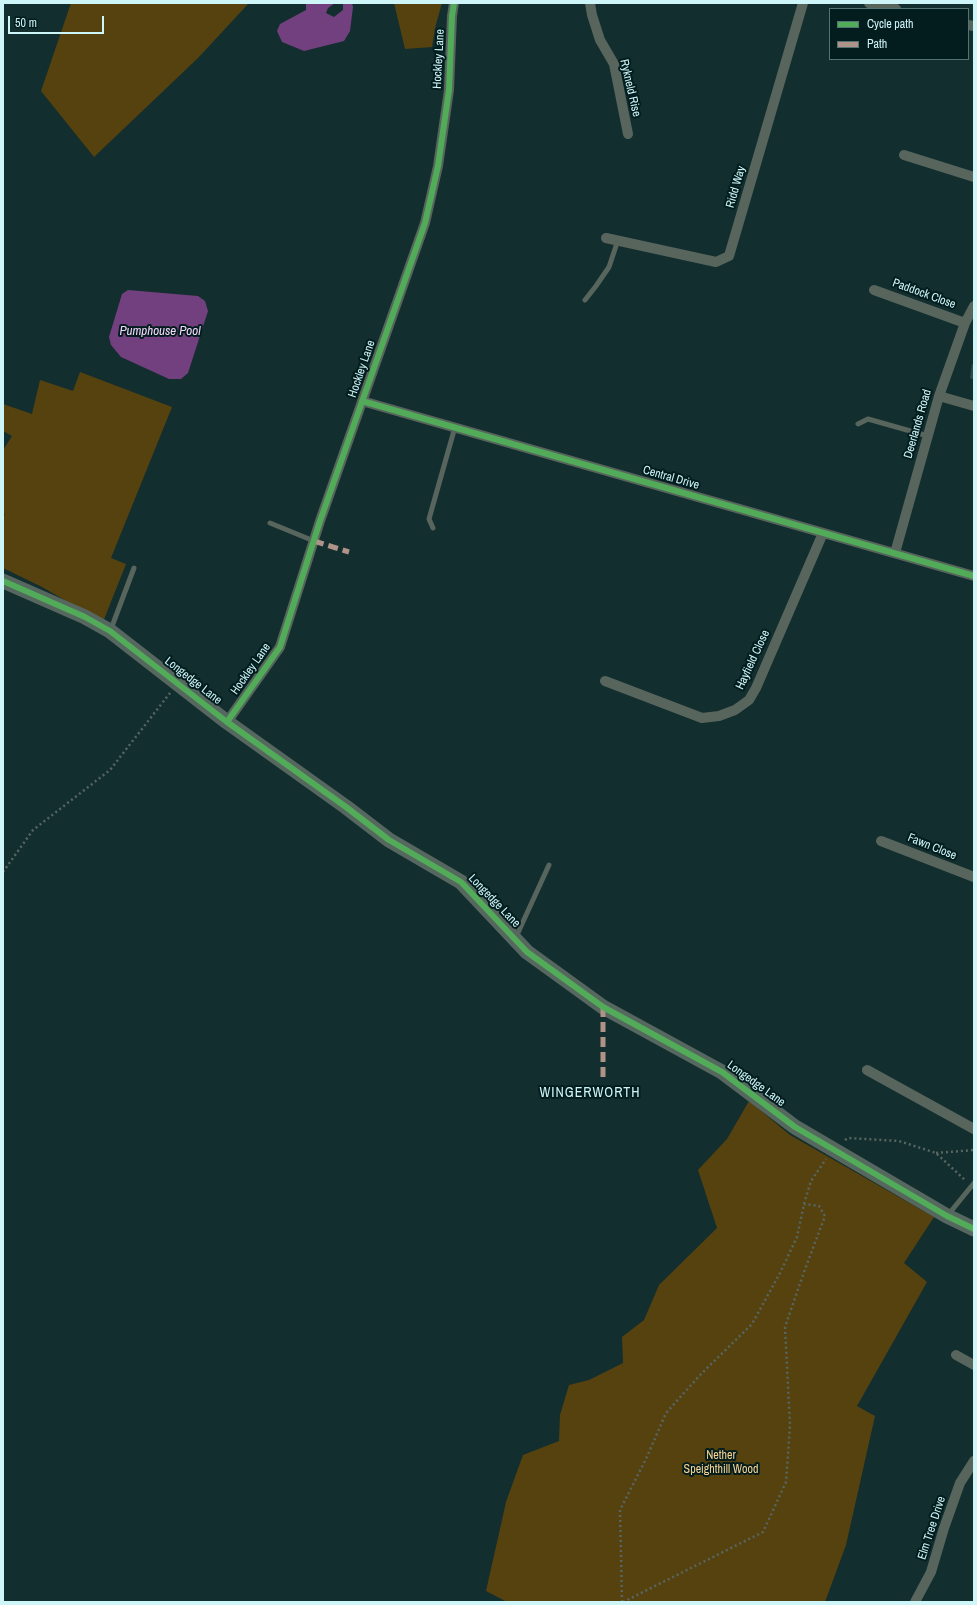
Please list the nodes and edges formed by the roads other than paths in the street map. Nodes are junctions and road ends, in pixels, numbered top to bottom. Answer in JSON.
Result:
{"nodes":[{"id":1,"x":454,"y":3,"type":"edge"},
{"id":2,"x":590,"y":3,"type":"edge"},
{"id":3,"x":803,"y":3,"type":"edge"},
{"id":4,"x":869,"y":3,"type":"edge"},
{"id":5,"x":892,"y":8,"type":"edge"},
{"id":6,"x":628,"y":134,"type":"dead end"},
{"id":7,"x":904,"y":155,"type":"dead end"},
{"id":8,"x":974,"y":178,"type":"edge"},
{"id":9,"x":606,"y":238,"type":"dead end"},
{"id":10,"x":618,"y":240,"type":"junction"},
{"id":11,"x":874,"y":290,"type":"dead end"},
{"id":12,"x":585,"y":300,"type":"dead end"},
{"id":13,"x":974,"y":306,"type":"edge"},
{"id":14,"x":965,"y":323,"type":"junction"},
{"id":15,"x":939,"y":396,"type":"junction"},
{"id":16,"x":362,"y":401,"type":"junction"},
{"id":17,"x":974,"y":406,"type":"edge"},
{"id":18,"x":858,"y":424,"type":"dead end"},
{"id":19,"x":455,"y":427,"type":"junction"},
{"id":20,"x":928,"y":436,"type":"junction"},
{"id":21,"x":270,"y":523,"type":"dead end"},
{"id":22,"x":433,"y":528,"type":"dead end"},
{"id":23,"x":823,"y":534,"type":"junction"},
{"id":24,"x":314,"y":541,"type":"junction"},
{"id":25,"x":895,"y":553,"type":"junction"},
{"id":26,"x":134,"y":568,"type":"dead end"},
{"id":27,"x":974,"y":576,"type":"edge"},
{"id":28,"x":3,"y":581,"type":"edge"},
{"id":29,"x":110,"y":631,"type":"junction"},
{"id":30,"x":605,"y":681,"type":"dead end"},
{"id":31,"x":227,"y":722,"type":"junction"},
{"id":32,"x":881,"y":841,"type":"dead end"},
{"id":33,"x":549,"y":865,"type":"dead end"},
{"id":34,"x":974,"y":877,"type":"edge"},
{"id":35,"x":515,"y":939,"type":"junction"},
{"id":36,"x":867,"y":1070,"type":"dead end"},
{"id":37,"x":974,"y":1129,"type":"edge"},
{"id":38,"x":973,"y":1184,"type":"edge"},
{"id":39,"x":947,"y":1216,"type":"junction"},
{"id":40,"x":974,"y":1229,"type":"edge"},
{"id":41,"x":956,"y":1355,"type":"dead end"},
{"id":42,"x":974,"y":1364,"type":"edge"},
{"id":43,"x":974,"y":1461,"type":"edge"},
{"id":44,"x":915,"y":1602,"type":"edge"}],
"edges":[{"from":1,"to":16,"type":"street","name":"Hockley Lane"},
{"from":2,"to":6,"type":"street","name":"Rykneld Rise"},
{"from":3,"to":10,"type":"street","name":"Ridd Way"},
{"from":4,"to":5,"type":"street"},
{"from":7,"to":8,"type":"street"},
{"from":9,"to":10,"type":"street","name":"Ridd Way"},
{"from":10,"to":12,"type":"lane"},
{"from":11,"to":14,"type":"street","name":"Paddock Close"},
{"from":13,"to":14,"type":"street","name":"Deerlands Road"},
{"from":14,"to":15,"type":"street","name":"Deerlands Road"},
{"from":15,"to":17,"type":"street"},
{"from":15,"to":20,"type":"street","name":"Deerlands Road"},
{"from":16,"to":19,"type":"street","name":"Central Drive"},
{"from":16,"to":24,"type":"street","name":"Hockley Lane"},
{"from":18,"to":20,"type":"lane"},
{"from":19,"to":22,"type":"lane"},
{"from":19,"to":23,"type":"street","name":"Central Drive"},
{"from":20,"to":25,"type":"street","name":"Deerlands Road"},
{"from":21,"to":24,"type":"lane"},
{"from":23,"to":25,"type":"street","name":"Central Drive"},
{"from":23,"to":30,"type":"street","name":"Hayfield Close"},
{"from":24,"to":31,"type":"street","name":"Hockley Lane"},
{"from":25,"to":27,"type":"street","name":"Central Drive"},
{"from":26,"to":29,"type":"lane"},
{"from":28,"to":29,"type":"street","name":"Longedge Lane"},
{"from":29,"to":31,"type":"street","name":"Longedge Lane"},
{"from":31,"to":35,"type":"street","name":"Longedge Lane"},
{"from":32,"to":34,"type":"street","name":"Fawn Close"},
{"from":33,"to":35,"type":"lane"},
{"from":35,"to":39,"type":"street","name":"Longedge Lane"},
{"from":36,"to":37,"type":"street"},
{"from":38,"to":39,"type":"lane"},
{"from":39,"to":40,"type":"street","name":"Longedge Lane"},
{"from":41,"to":42,"type":"street"},
{"from":43,"to":44,"type":"street","name":"Elm Tree Drive"}]}
